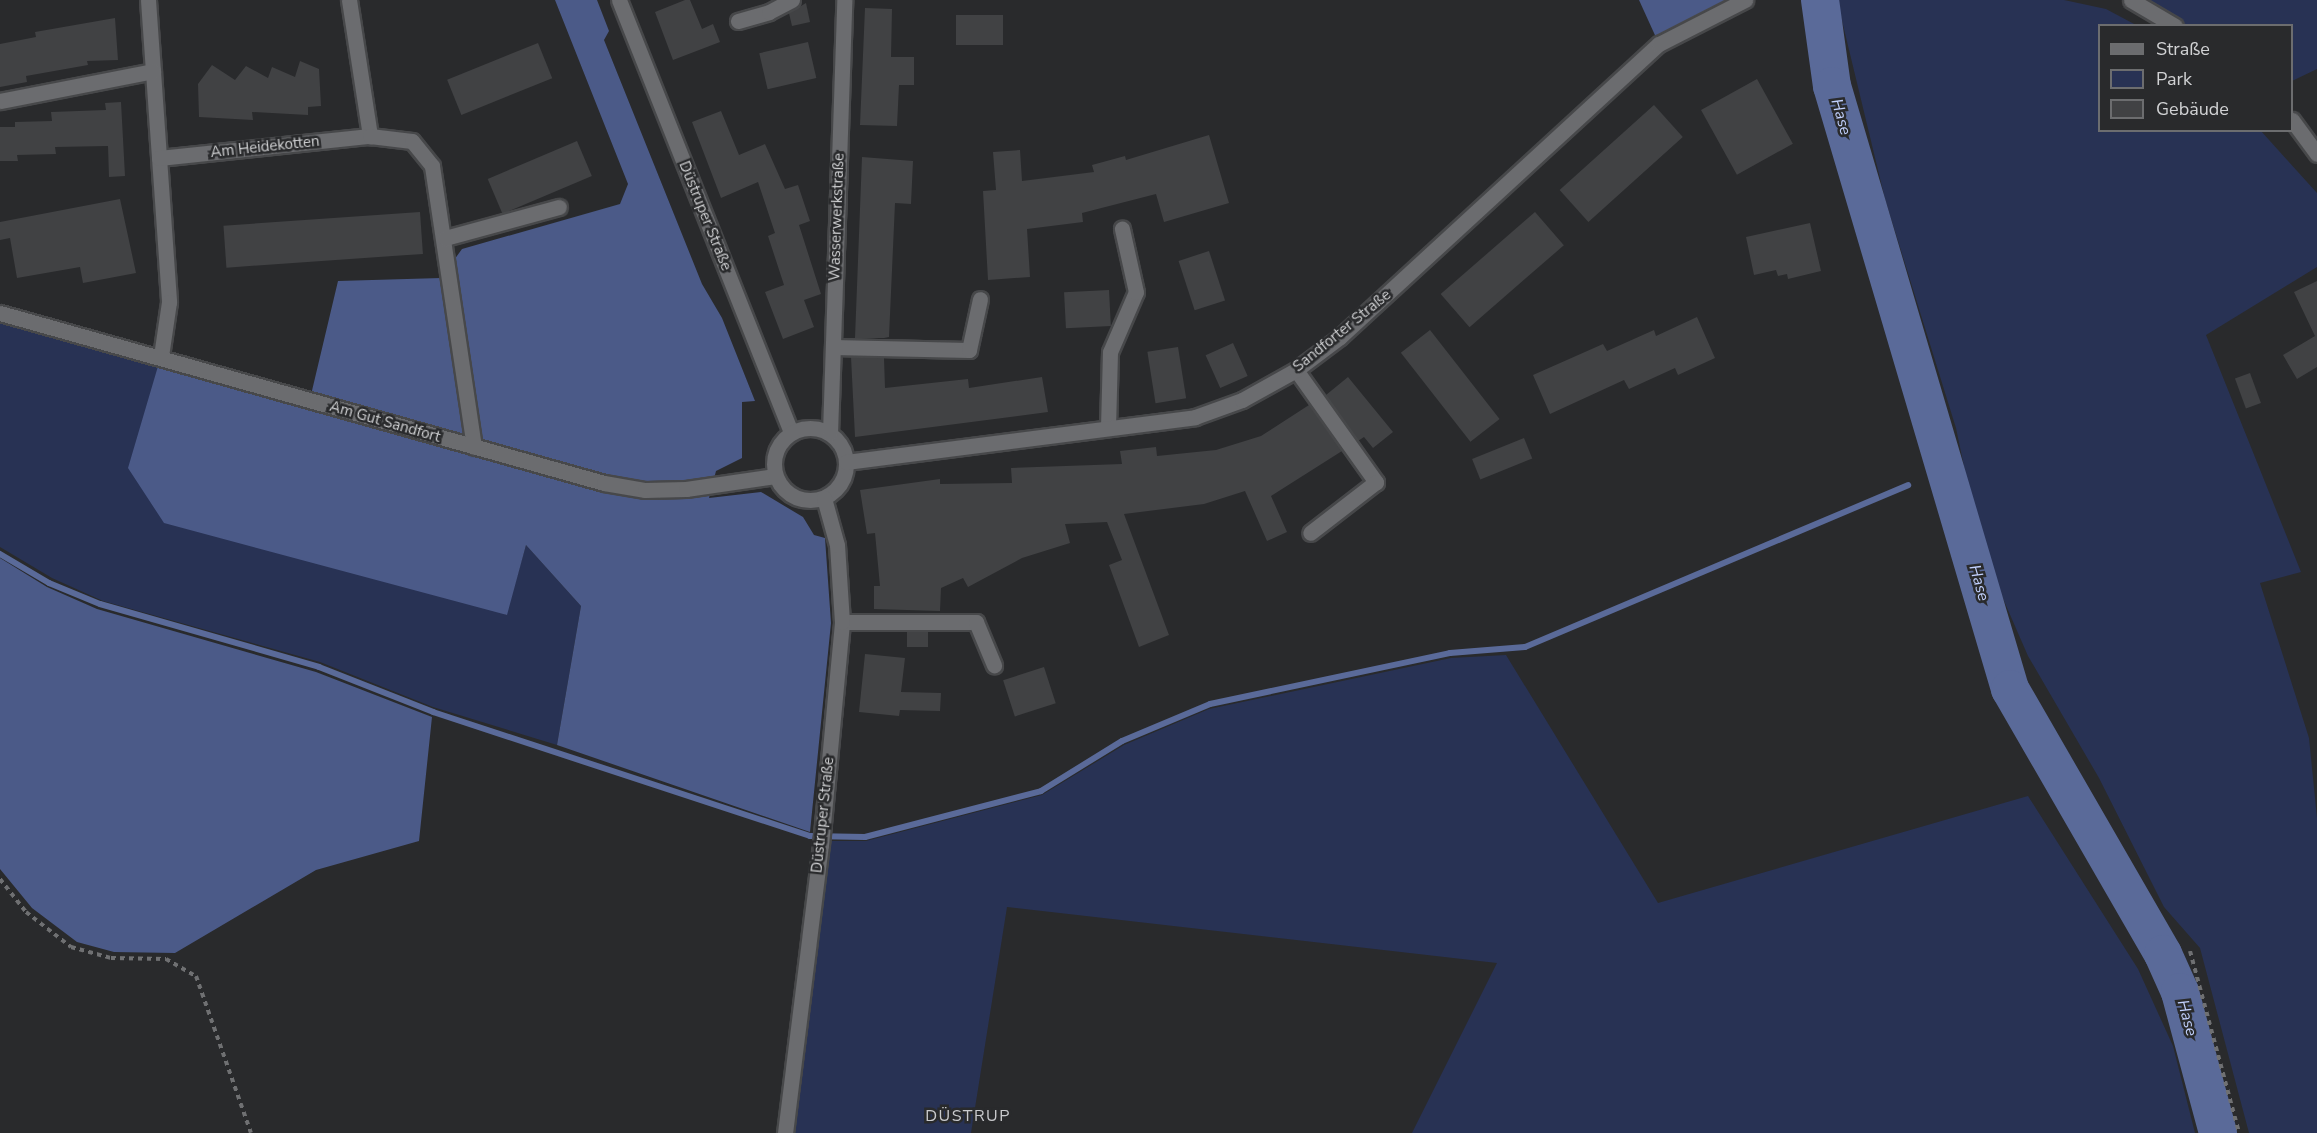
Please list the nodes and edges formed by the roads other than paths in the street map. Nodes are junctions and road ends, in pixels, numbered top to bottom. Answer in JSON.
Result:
{"nodes":[{"id":1,"x":148,"y":0,"type":"edge"},
{"id":2,"x":349,"y":0,"type":"edge"},
{"id":3,"x":619,"y":0,"type":"edge"},
{"id":4,"x":792,"y":0,"type":"edge"},
{"id":5,"x":844,"y":0,"type":"edge"},
{"id":6,"x":1745,"y":0,"type":"edge"},
{"id":7,"x":2131,"y":0,"type":"edge"},
{"id":8,"x":738,"y":21,"type":"dead end"},
{"id":9,"x":2172,"y":24,"type":"edge"},
{"id":10,"x":153,"y":71,"type":"junction"},
{"id":11,"x":0,"y":101,"type":"edge"},
{"id":12,"x":2293,"y":121,"type":"edge"},
{"id":13,"x":370,"y":136,"type":"junction"},
{"id":14,"x":2317,"y":154,"type":"edge"},
{"id":15,"x":159,"y":158,"type":"junction"},
{"id":16,"x":560,"y":207,"type":"dead end"},
{"id":17,"x":1122,"y":229,"type":"dead end"},
{"id":18,"x":445,"y":238,"type":"junction"},
{"id":19,"x":980,"y":299,"type":"dead end"},
{"id":20,"x":0,"y":313,"type":"edge"},
{"id":21,"x":833,"y":347,"type":"junction"},
{"id":22,"x":161,"y":356,"type":"junction"},
{"id":23,"x":1296,"y":370,"type":"junction"},
{"id":24,"x":1108,"y":428,"type":"junction"},
{"id":25,"x":791,"y":432,"type":"junction"},
{"id":26,"x":830,"y":433,"type":"junction"},
{"id":27,"x":474,"y":447,"type":"junction"},
{"id":28,"x":846,"y":462,"type":"junction"},
{"id":29,"x":775,"y":476,"type":"junction"},
{"id":30,"x":824,"y":498,"type":"junction"},
{"id":31,"x":1310,"y":533,"type":"dead end"},
{"id":32,"x":842,"y":622,"type":"junction"},
{"id":33,"x":994,"y":665,"type":"dead end"},
{"id":34,"x":785,"y":1133,"type":"edge"}],
"edges":[{"from":1,"to":10,"type":"street"},
{"from":2,"to":13,"type":"street"},
{"from":3,"to":25,"type":"street","name":"Düstruper Straße"},
{"from":4,"to":8,"type":"street"},
{"from":5,"to":21,"type":"street","name":"Wasserwerkstraße"},
{"from":6,"to":23,"type":"street","name":"Sandforter Straße"},
{"from":7,"to":9,"type":"street"},
{"from":10,"to":11,"type":"street"},
{"from":10,"to":15,"type":"street"},
{"from":12,"to":14,"type":"street"},
{"from":13,"to":15,"type":"street","name":"Am Heidekotten"},
{"from":13,"to":18,"type":"street","name":"Am Heidekotten"},
{"from":15,"to":22,"type":"street"},
{"from":16,"to":18,"type":"street"},
{"from":17,"to":24,"type":"street"},
{"from":18,"to":27,"type":"street","name":"Am Heidekotten"},
{"from":19,"to":21,"type":"street"},
{"from":20,"to":22,"type":"street","name":"Am Gut Sandfort"},
{"from":21,"to":26,"type":"street","name":"Wasserwerkstraße"},
{"from":22,"to":27,"type":"street","name":"Am Gut Sandfort"},
{"from":23,"to":24,"type":"street","name":"Sandforter Straße"},
{"from":23,"to":31,"type":"street"},
{"from":24,"to":28,"type":"street","name":"Sandforter Straße"},
{"from":25,"to":26,"type":"street"},
{"from":25,"to":29,"type":"street"},
{"from":26,"to":28,"type":"street"},
{"from":27,"to":29,"type":"street","name":"Am Gut Sandfort"},
{"from":28,"to":30,"type":"street"},
{"from":29,"to":30,"type":"street"},
{"from":30,"to":32,"type":"street","name":"Düstruper Straße"},
{"from":32,"to":33,"type":"street"},
{"from":32,"to":34,"type":"street","name":"Düstruper Straße"}]}
